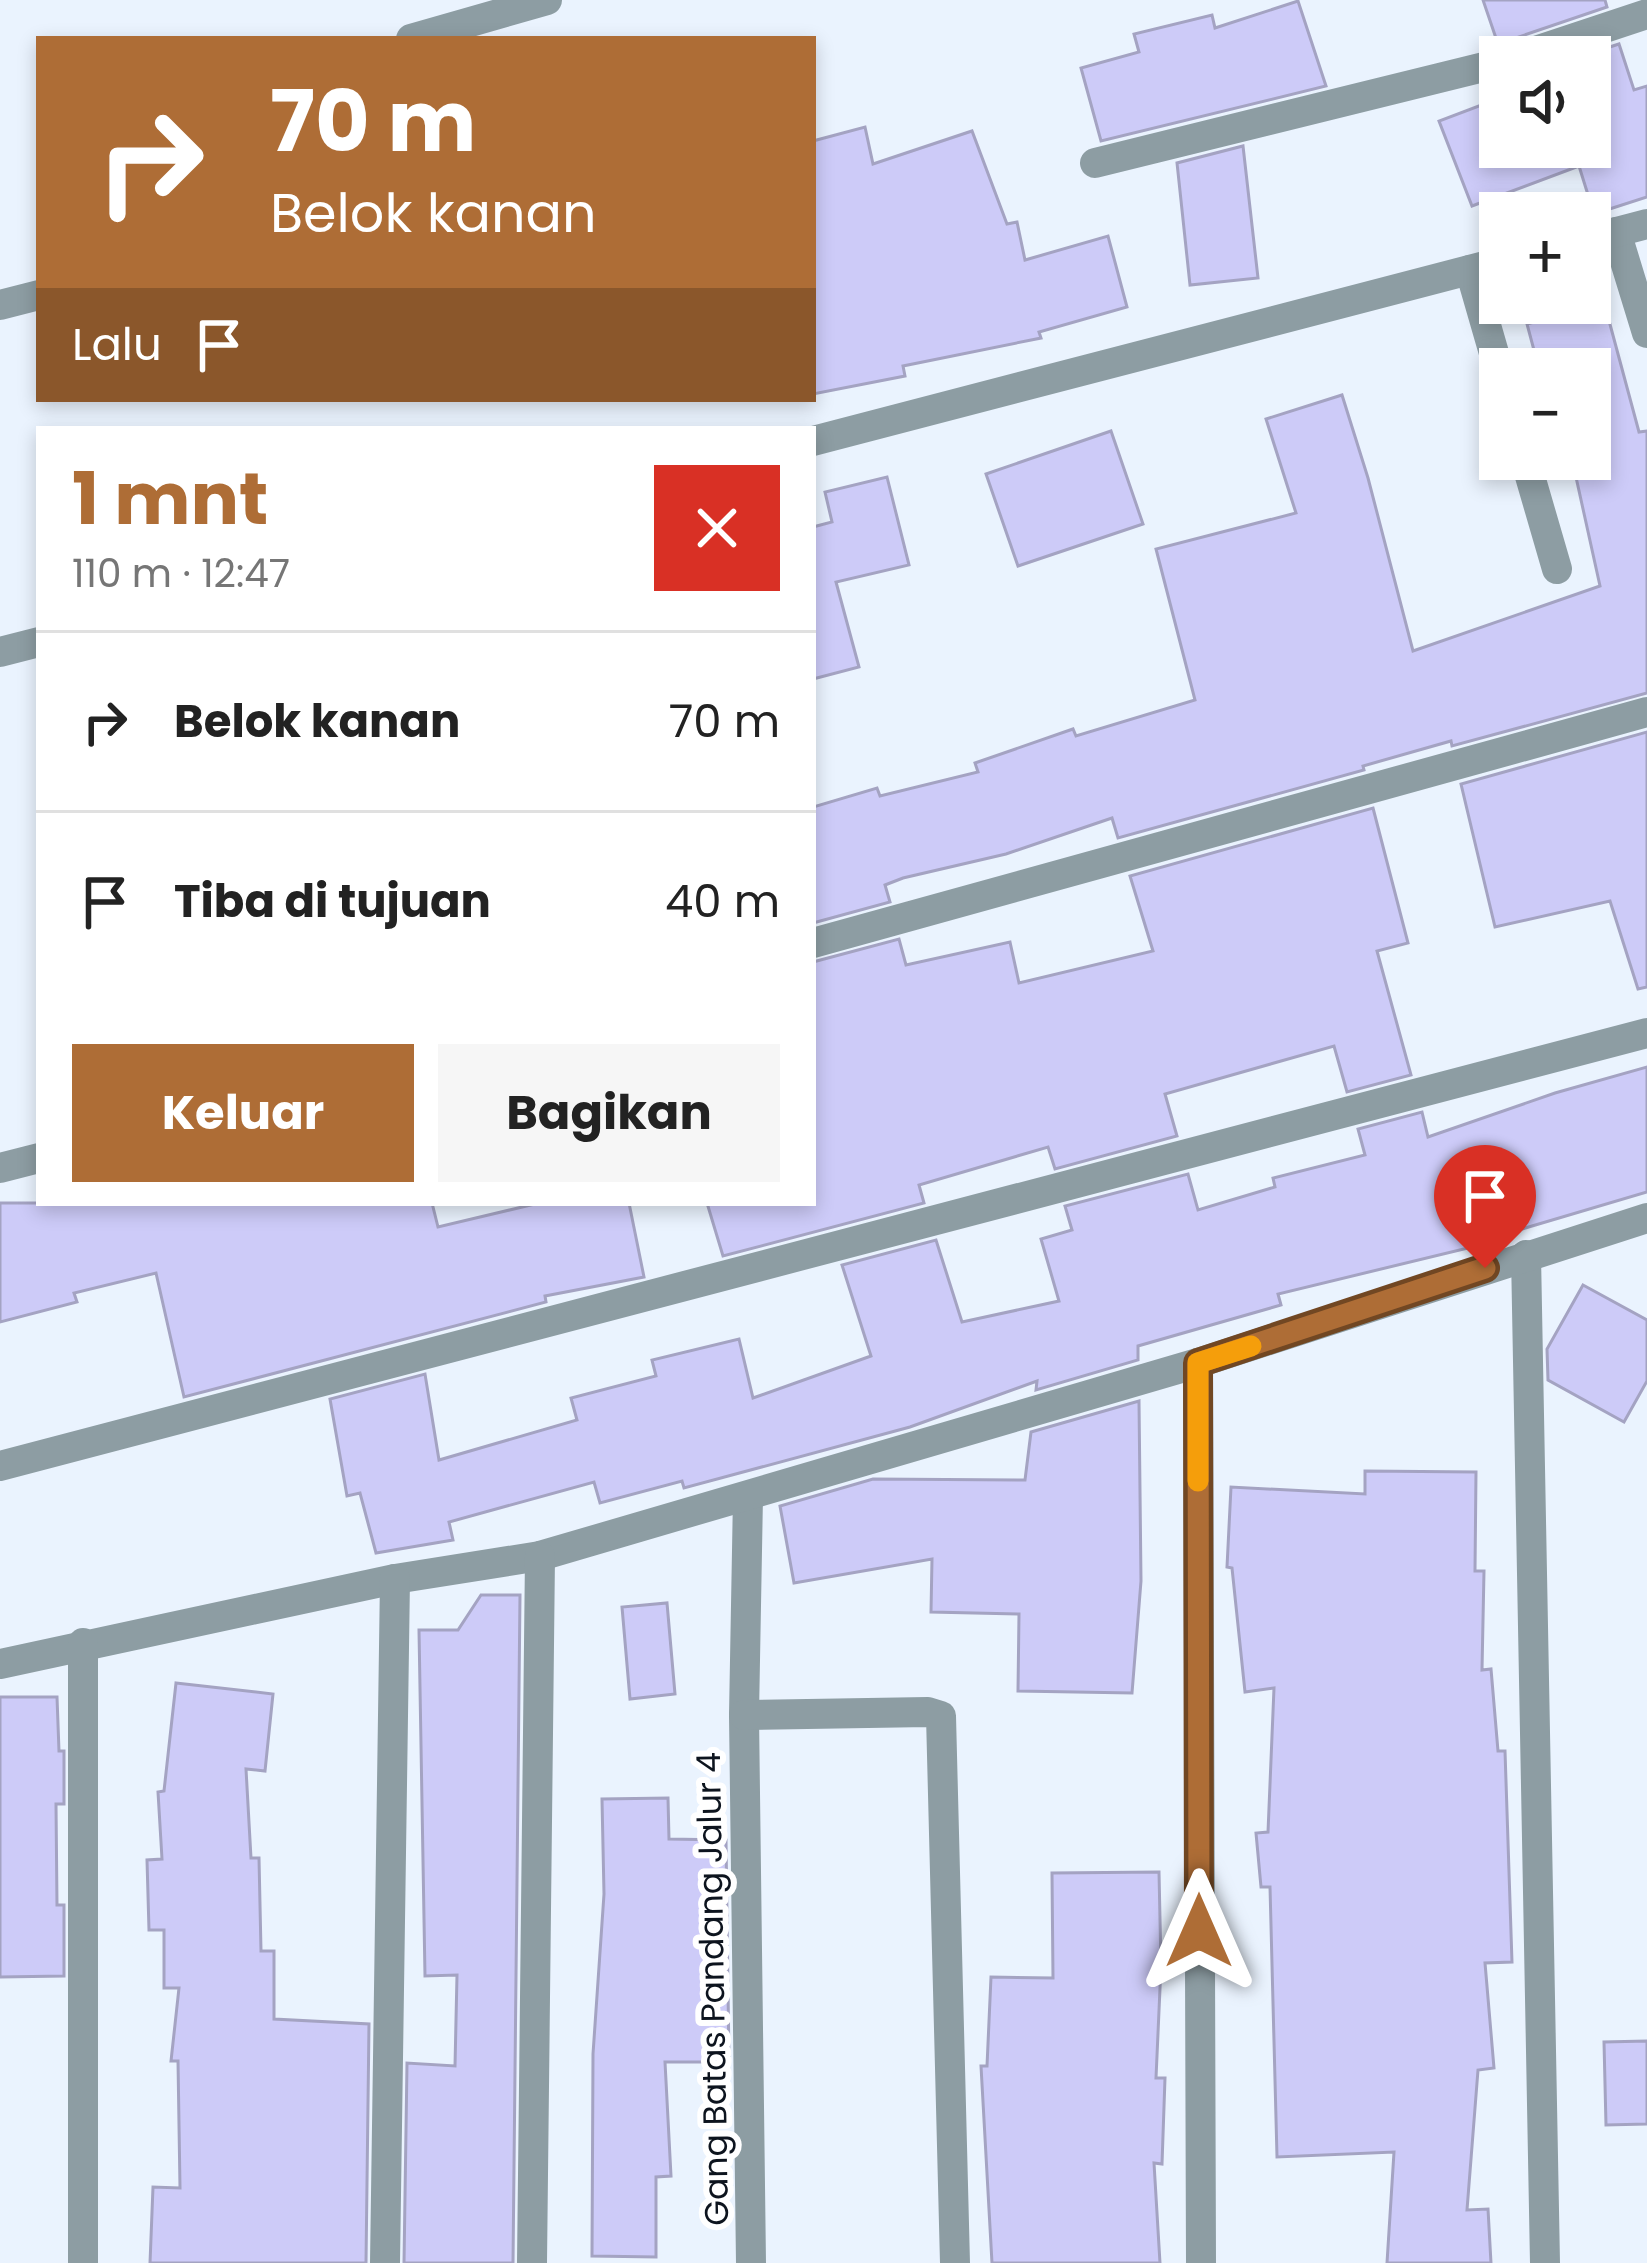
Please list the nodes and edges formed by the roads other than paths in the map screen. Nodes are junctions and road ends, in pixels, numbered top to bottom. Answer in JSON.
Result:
{"nodes":[{"id":1,"x":547,"y":0,"type":"edge"},
{"id":2,"x":1647,"y":14,"type":"edge"},
{"id":3,"x":421,"y":36,"type":"edge"},
{"id":4,"x":1580,"y":36,"type":"edge"},
{"id":5,"x":1479,"y":68,"type":"edge"},
{"id":6,"x":1095,"y":163,"type":"dead end"},
{"id":7,"x":1647,"y":224,"type":"edge"},
{"id":8,"x":1611,"y":234,"type":"edge"},
{"id":9,"x":1611,"y":254,"type":"edge"},
{"id":10,"x":1479,"y":268,"type":"edge"},
{"id":11,"x":36,"y":296,"type":"edge"},
{"id":12,"x":0,"y":305,"type":"edge"},
{"id":13,"x":1647,"y":333,"type":"edge"},
{"id":14,"x":816,"y":440,"type":"edge"},
{"id":15,"x":1531,"y":480,"type":"edge"},
{"id":16,"x":1556,"y":569,"type":"dead end"},
{"id":17,"x":36,"y":643,"type":"edge"},
{"id":18,"x":0,"y":652,"type":"edge"},
{"id":19,"x":1647,"y":712,"type":"edge"},
{"id":20,"x":816,"y":942,"type":"edge"},
{"id":21,"x":1647,"y":1033,"type":"edge"},
{"id":22,"x":36,"y":1159,"type":"edge"},
{"id":23,"x":0,"y":1168,"type":"edge"},
{"id":24,"x":1647,"y":1218,"type":"edge"},
{"id":25,"x":1526,"y":1255,"type":"junction"},
{"id":26,"x":1198,"y":1363,"type":"junction"},
{"id":27,"x":0,"y":1466,"type":"edge"},
{"id":28,"x":748,"y":1496,"type":"junction"},
{"id":29,"x":540,"y":1556,"type":"junction"},
{"id":30,"x":394,"y":1579,"type":"junction"},
{"id":31,"x":83,"y":1643,"type":"junction"},
{"id":32,"x":0,"y":1664,"type":"edge"},
{"id":33,"x":744,"y":1715,"type":"junction"},
{"id":34,"x":82,"y":2263,"type":"edge"},
{"id":35,"x":386,"y":2263,"type":"edge"},
{"id":36,"x":532,"y":2263,"type":"edge"},
{"id":37,"x":752,"y":2263,"type":"edge"},
{"id":38,"x":956,"y":2263,"type":"edge"},
{"id":39,"x":1201,"y":2263,"type":"edge"},
{"id":40,"x":1545,"y":2263,"type":"edge"}],
"edges":[{"from":1,"to":3,"type":"street"},
{"from":2,"to":4,"type":"street"},
{"from":5,"to":6,"type":"street"},
{"from":7,"to":8,"type":"street"},
{"from":9,"to":13,"type":"street"},
{"from":10,"to":14,"type":"street"},
{"from":11,"to":12,"type":"street"},
{"from":15,"to":16,"type":"street"},
{"from":17,"to":18,"type":"street"},
{"from":19,"to":20,"type":"street"},
{"from":21,"to":27,"type":"street"},
{"from":22,"to":23,"type":"street"},
{"from":24,"to":25,"type":"street"},
{"from":25,"to":26,"type":"street"},
{"from":25,"to":40,"type":"street"},
{"from":26,"to":28,"type":"street"},
{"from":26,"to":39,"type":"street"},
{"from":28,"to":29,"type":"street"},
{"from":28,"to":33,"type":"street","name":"Gang Batas Pandang Jalur 4"},
{"from":29,"to":30,"type":"street"},
{"from":29,"to":36,"type":"street"},
{"from":30,"to":31,"type":"street"},
{"from":30,"to":35,"type":"street"},
{"from":31,"to":32,"type":"street"},
{"from":31,"to":34,"type":"street"},
{"from":33,"to":37,"type":"street","name":"Gang Batas Pandang Jalur 4"},
{"from":33,"to":38,"type":"street"}]}
